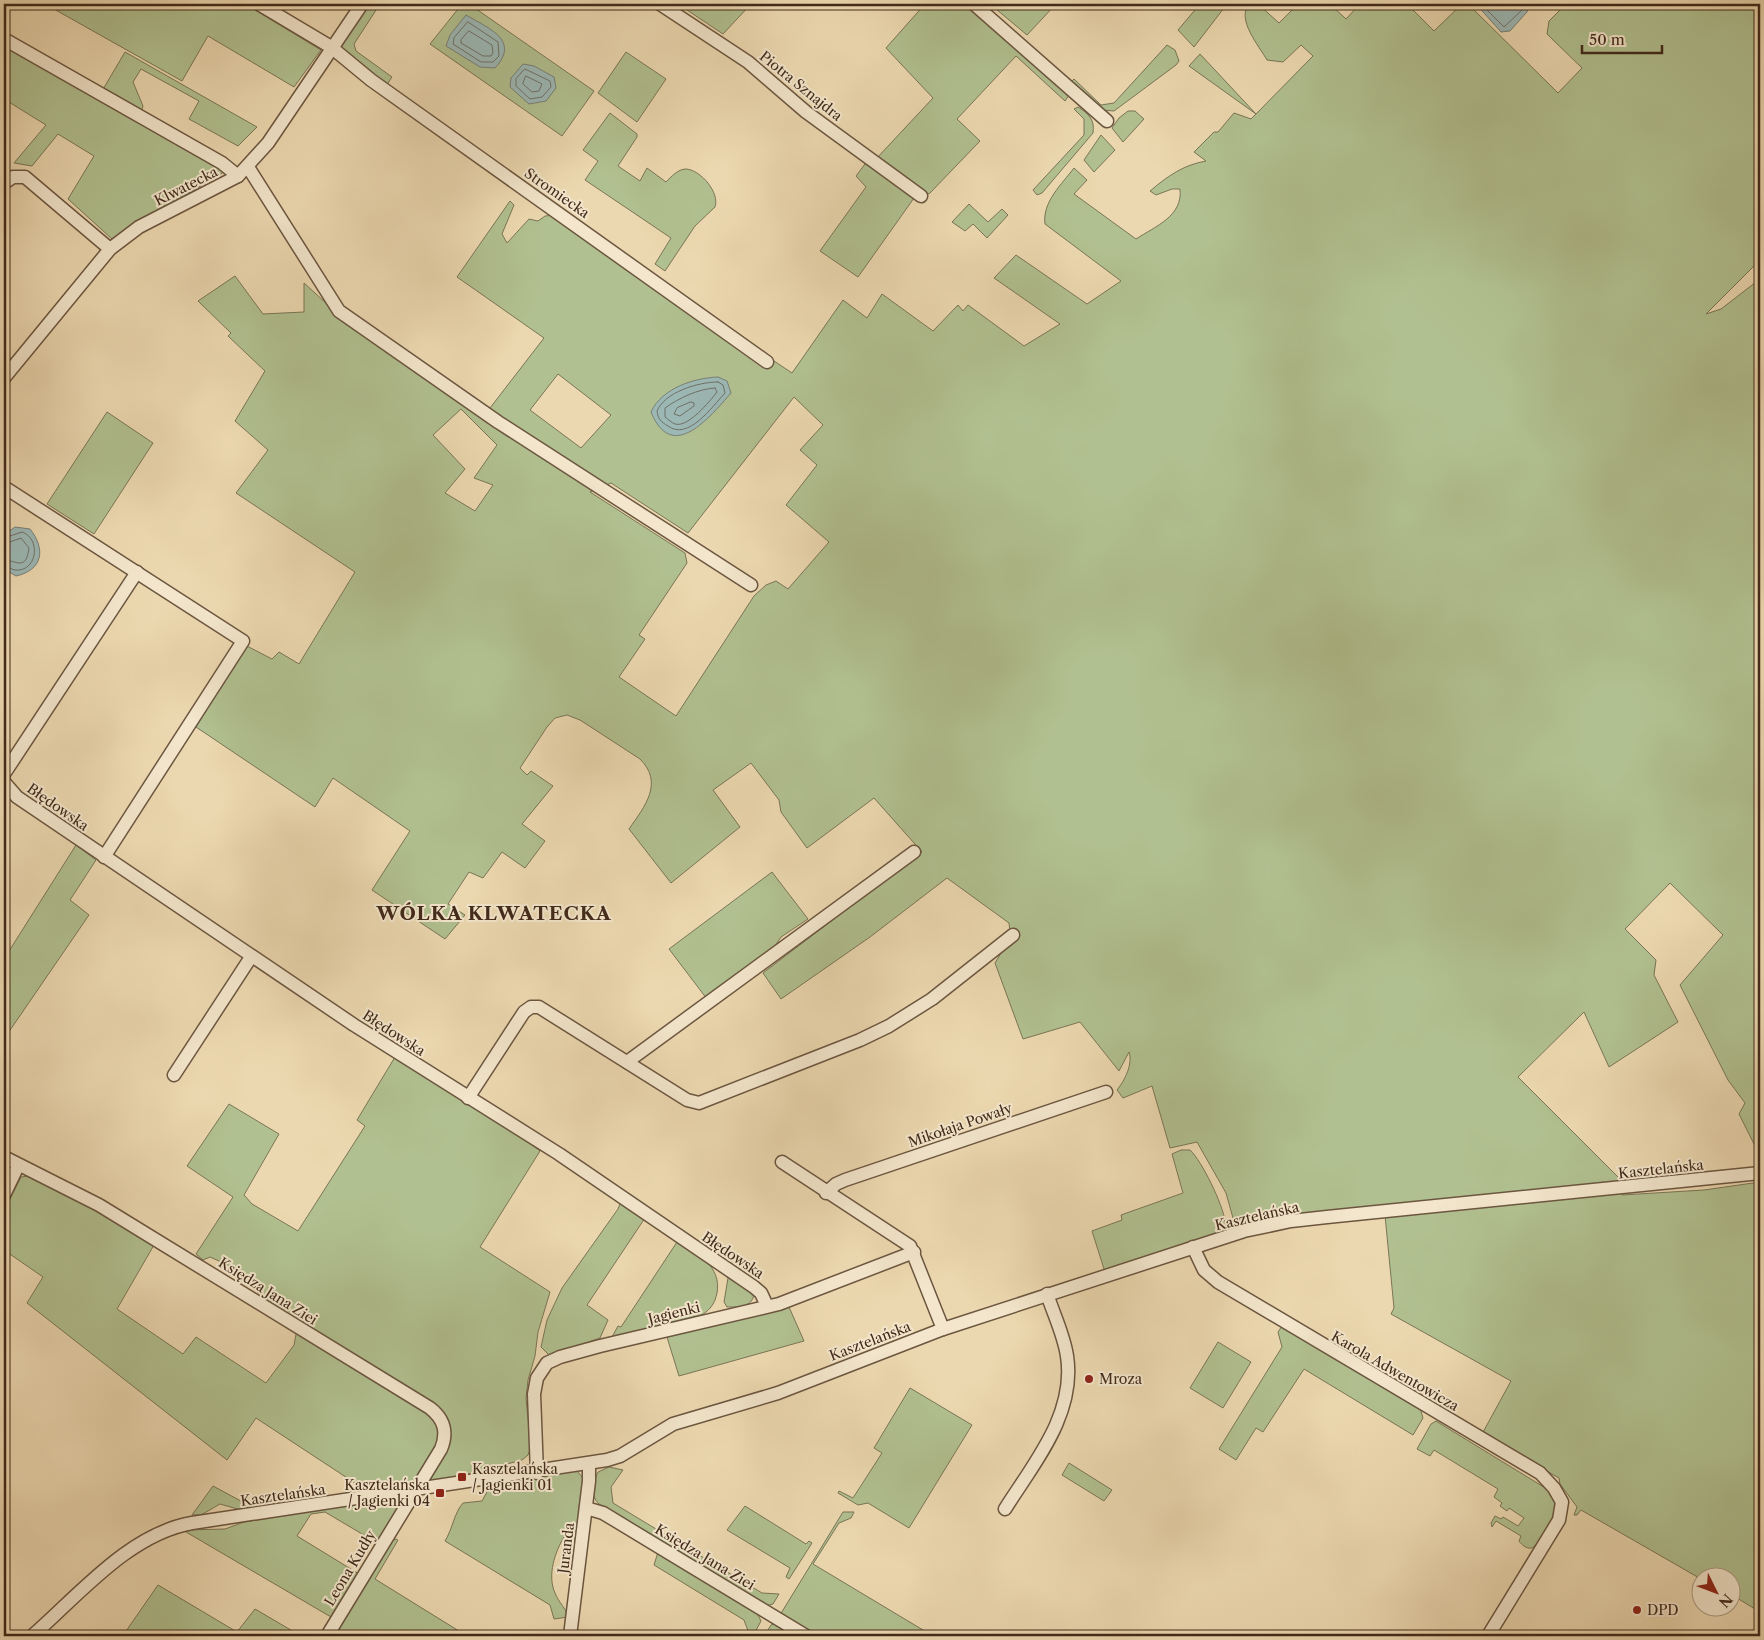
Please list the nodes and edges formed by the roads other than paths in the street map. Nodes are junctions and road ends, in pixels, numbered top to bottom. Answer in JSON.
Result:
{"nodes":[{"id":1,"x":259,"y":4,"type":"edge"},
{"id":2,"x":362,"y":4,"type":"edge"},
{"id":3,"x":660,"y":4,"type":"edge"},
{"id":4,"x":974,"y":4,"type":"edge"},
{"id":5,"x":4,"y":39,"type":"edge"},
{"id":6,"x":331,"y":47,"type":"junction"},
{"id":7,"x":1107,"y":121,"type":"dead end"},
{"id":8,"x":248,"y":167,"type":"junction"},
{"id":9,"x":238,"y":176,"type":"junction"},
{"id":10,"x":4,"y":184,"type":"edge"},
{"id":11,"x":921,"y":196,"type":"dead end"},
{"id":12,"x":110,"y":249,"type":"junction"},
{"id":13,"x":767,"y":362,"type":"dead end"},
{"id":14,"x":4,"y":378,"type":"edge"},
{"id":15,"x":4,"y":487,"type":"edge"},
{"id":16,"x":137,"y":572,"type":"junction"},
{"id":17,"x":751,"y":584,"type":"dead end"},
{"id":18,"x":4,"y":774,"type":"edge"},
{"id":19,"x":4,"y":782,"type":"edge"},
{"id":20,"x":914,"y":852,"type":"dead end"},
{"id":21,"x":104,"y":858,"type":"junction"},
{"id":22,"x":1013,"y":935,"type":"dead end"},
{"id":23,"x":251,"y":957,"type":"junction"},
{"id":24,"x":627,"y":1062,"type":"junction"},
{"id":25,"x":174,"y":1076,"type":"dead end"},
{"id":26,"x":1106,"y":1092,"type":"dead end"},
{"id":27,"x":468,"y":1098,"type":"junction"},
{"id":28,"x":4,"y":1158,"type":"edge"},
{"id":29,"x":782,"y":1162,"type":"dead end"},
{"id":30,"x":18,"y":1166,"type":"junction"},
{"id":31,"x":1760,"y":1173,"type":"edge"},
{"id":32,"x":826,"y":1193,"type":"junction"},
{"id":33,"x":4,"y":1195,"type":"edge"},
{"id":34,"x":1193,"y":1247,"type":"junction"},
{"id":35,"x":914,"y":1252,"type":"junction"},
{"id":36,"x":1047,"y":1294,"type":"junction"},
{"id":37,"x":767,"y":1306,"type":"junction"},
{"id":38,"x":943,"y":1329,"type":"junction"},
{"id":39,"x":589,"y":1464,"type":"junction"},
{"id":40,"x":537,"y":1473,"type":"junction"},
{"id":41,"x":415,"y":1490,"type":"junction"},
{"id":42,"x":586,"y":1508,"type":"junction"},
{"id":43,"x":1005,"y":1509,"type":"dead end"},
{"id":44,"x":32,"y":1636,"type":"edge"},
{"id":45,"x":327,"y":1636,"type":"edge"},
{"id":46,"x":570,"y":1636,"type":"edge"},
{"id":47,"x":806,"y":1636,"type":"edge"},
{"id":48,"x":1488,"y":1636,"type":"edge"}],
"edges":[{"from":1,"to":6,"type":"street","name":"Stromiecka"},
{"from":2,"to":6,"type":"street","name":"Klwatecka"},
{"from":3,"to":11,"type":"street","name":"Piotra Sznajdra"},
{"from":4,"to":7,"type":"street"},
{"from":5,"to":9,"type":"street"},
{"from":6,"to":8,"type":"street","name":"Klwatecka"},
{"from":6,"to":13,"type":"street","name":"Stromiecka"},
{"from":8,"to":9,"type":"street","name":"Klwatecka"},
{"from":8,"to":17,"type":"street"},
{"from":9,"to":12,"type":"street","name":"Klwatecka"},
{"from":10,"to":12,"type":"street"},
{"from":12,"to":14,"type":"street","name":"Klwatecka"},
{"from":15,"to":16,"type":"street"},
{"from":16,"to":18,"type":"street"},
{"from":16,"to":21,"type":"street"},
{"from":19,"to":21,"type":"street","name":"Błędowska"},
{"from":20,"to":24,"type":"street"},
{"from":21,"to":23,"type":"street","name":"Błędowska"},
{"from":22,"to":24,"type":"street"},
{"from":23,"to":25,"type":"street"},
{"from":23,"to":27,"type":"street","name":"Błędowska"},
{"from":24,"to":27,"type":"street"},
{"from":26,"to":32,"type":"street","name":"Mikołaja Powały"},
{"from":27,"to":37,"type":"street","name":"Błędowska"},
{"from":28,"to":30,"type":"street","name":"Księdza Jana Ziei"},
{"from":29,"to":32,"type":"street"},
{"from":30,"to":33,"type":"street"},
{"from":30,"to":41,"type":"street","name":"Księdza Jana Ziei"},
{"from":31,"to":34,"type":"street","name":"Kasztelańska"},
{"from":32,"to":35,"type":"street"},
{"from":34,"to":36,"type":"street","name":"Kasztelańska"},
{"from":34,"to":48,"type":"street","name":"Karola Adwentowicza"},
{"from":35,"to":37,"type":"street","name":"Jagienki"},
{"from":35,"to":38,"type":"street"},
{"from":36,"to":38,"type":"street","name":"Kasztelańska"},
{"from":36,"to":43,"type":"street"},
{"from":37,"to":40,"type":"street","name":"Jagienki"},
{"from":38,"to":39,"type":"street","name":"Kasztelańska"},
{"from":39,"to":40,"type":"street","name":"Kasztelańska"},
{"from":39,"to":42,"type":"street","name":"Juranda"},
{"from":40,"to":41,"type":"street","name":"Kasztelańska"},
{"from":41,"to":44,"type":"street","name":"Kasztelańska"},
{"from":41,"to":45,"type":"street","name":"Leona Kudły"},
{"from":42,"to":46,"type":"street","name":"Juranda"},
{"from":42,"to":47,"type":"street","name":"Księdza Jana Ziei"}]}
